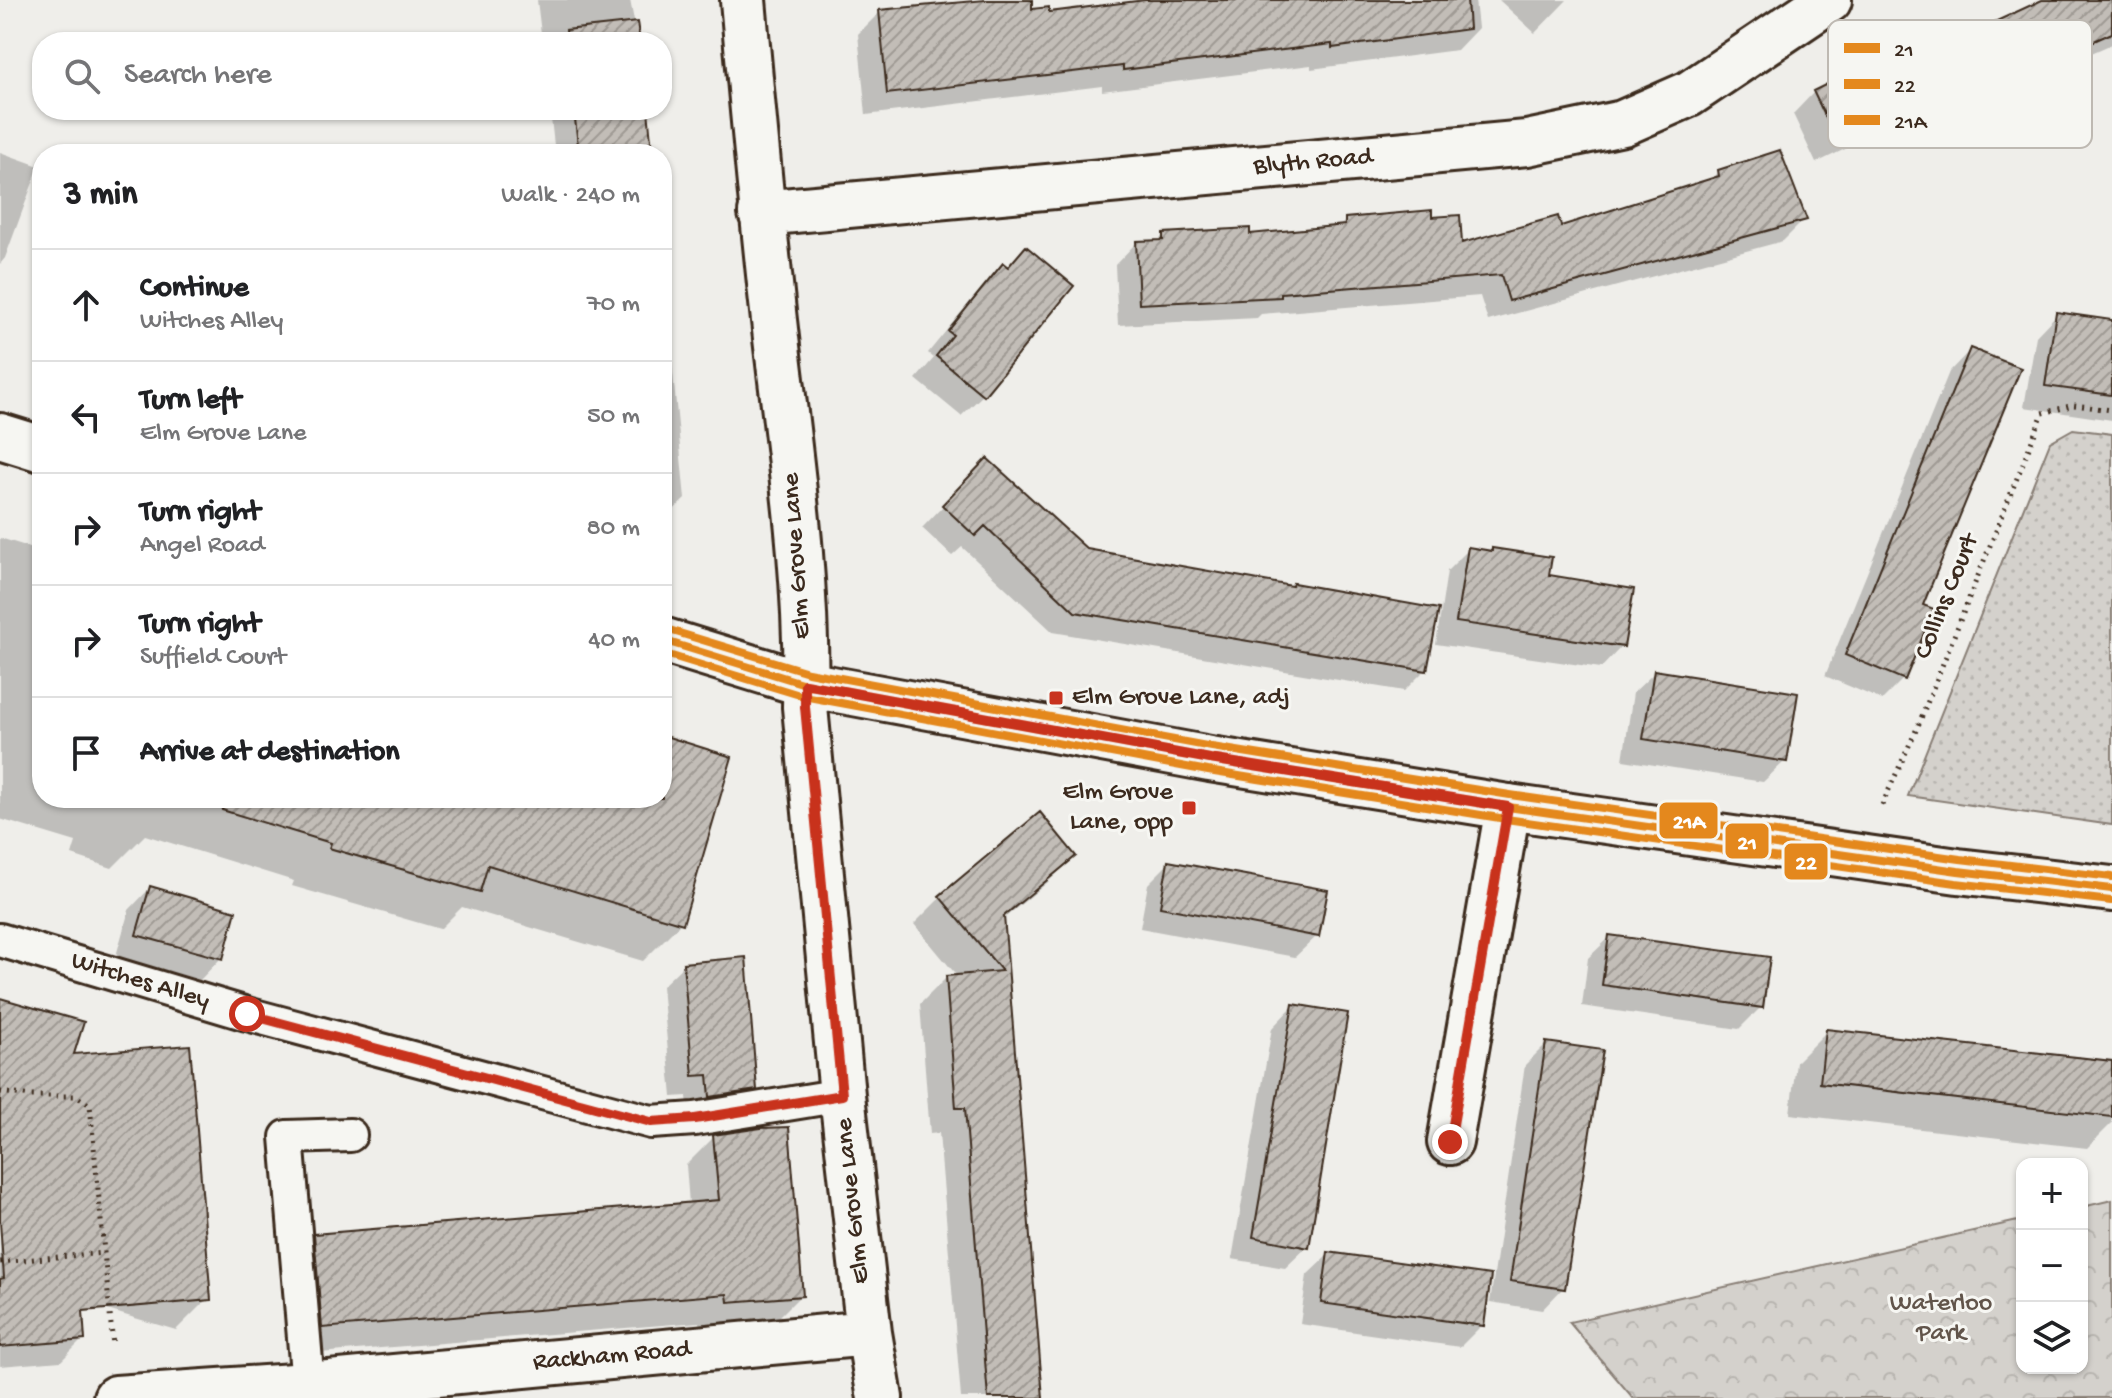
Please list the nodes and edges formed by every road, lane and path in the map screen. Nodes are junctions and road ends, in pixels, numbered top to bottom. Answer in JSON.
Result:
{"nodes":[{"id":1,"x":743,"y":0,"type":"edge"},
{"id":2,"x":1829,"y":0,"type":"edge"},
{"id":3,"x":1780,"y":15,"type":"edge"},
{"id":4,"x":761,"y":213,"type":"junction"},
{"id":5,"x":2112,"y":410,"type":"edge"},
{"id":6,"x":0,"y":436,"type":"edge"},
{"id":7,"x":32,"y":446,"type":"edge"},
{"id":8,"x":672,"y":643,"type":"edge"},
{"id":9,"x":805,"y":684,"type":"junction"},
{"id":10,"x":1508,"y":807,"type":"junction"},
{"id":11,"x":1859,"y":857,"type":"junction"},
{"id":12,"x":2112,"y":889,"type":"edge"},
{"id":13,"x":0,"y":940,"type":"edge"},
{"id":14,"x":0,"y":1092,"type":"edge"},
{"id":15,"x":842,"y":1095,"type":"junction"},
{"id":16,"x":350,"y":1135,"type":"dead end"},
{"id":17,"x":1450,"y":1142,"type":"dead end"},
{"id":18,"x":103,"y":1253,"type":"junction"},
{"id":19,"x":0,"y":1262,"type":"edge"},
{"id":20,"x":869,"y":1333,"type":"junction"},
{"id":21,"x":308,"y":1385,"type":"junction"},
{"id":22,"x":117,"y":1398,"type":"edge"},
{"id":23,"x":880,"y":1398,"type":"edge"}],
"edges":[{"from":1,"to":4,"type":"street","name":"Elm Grove Lane"},
{"from":2,"to":3,"type":"street","name":"Blyth Road"},
{"from":3,"to":4,"type":"street","name":"Blyth Road"},
{"from":4,"to":9,"type":"street","name":"Elm Grove Lane"},
{"from":5,"to":11,"type":"path","name":"Collins Court"},
{"from":6,"to":7,"type":"street"},
{"from":8,"to":9,"type":"street"},
{"from":9,"to":10,"type":"street"},
{"from":9,"to":15,"type":"street","name":"Elm Grove Lane"},
{"from":10,"to":11,"type":"street"},
{"from":10,"to":17,"type":"street"},
{"from":11,"to":12,"type":"street"},
{"from":13,"to":15,"type":"lane","name":"Witches Alley"},
{"from":14,"to":18,"type":"path"},
{"from":15,"to":20,"type":"street","name":"Elm Grove Lane"},
{"from":16,"to":21,"type":"lane"},
{"from":18,"to":19,"type":"path"},
{"from":18,"to":22,"type":"path"},
{"from":20,"to":21,"type":"street","name":"Rackham Road"},
{"from":20,"to":23,"type":"street","name":"Elm Grove Lane"},
{"from":21,"to":22,"type":"street","name":"Rackham Road"}]}
